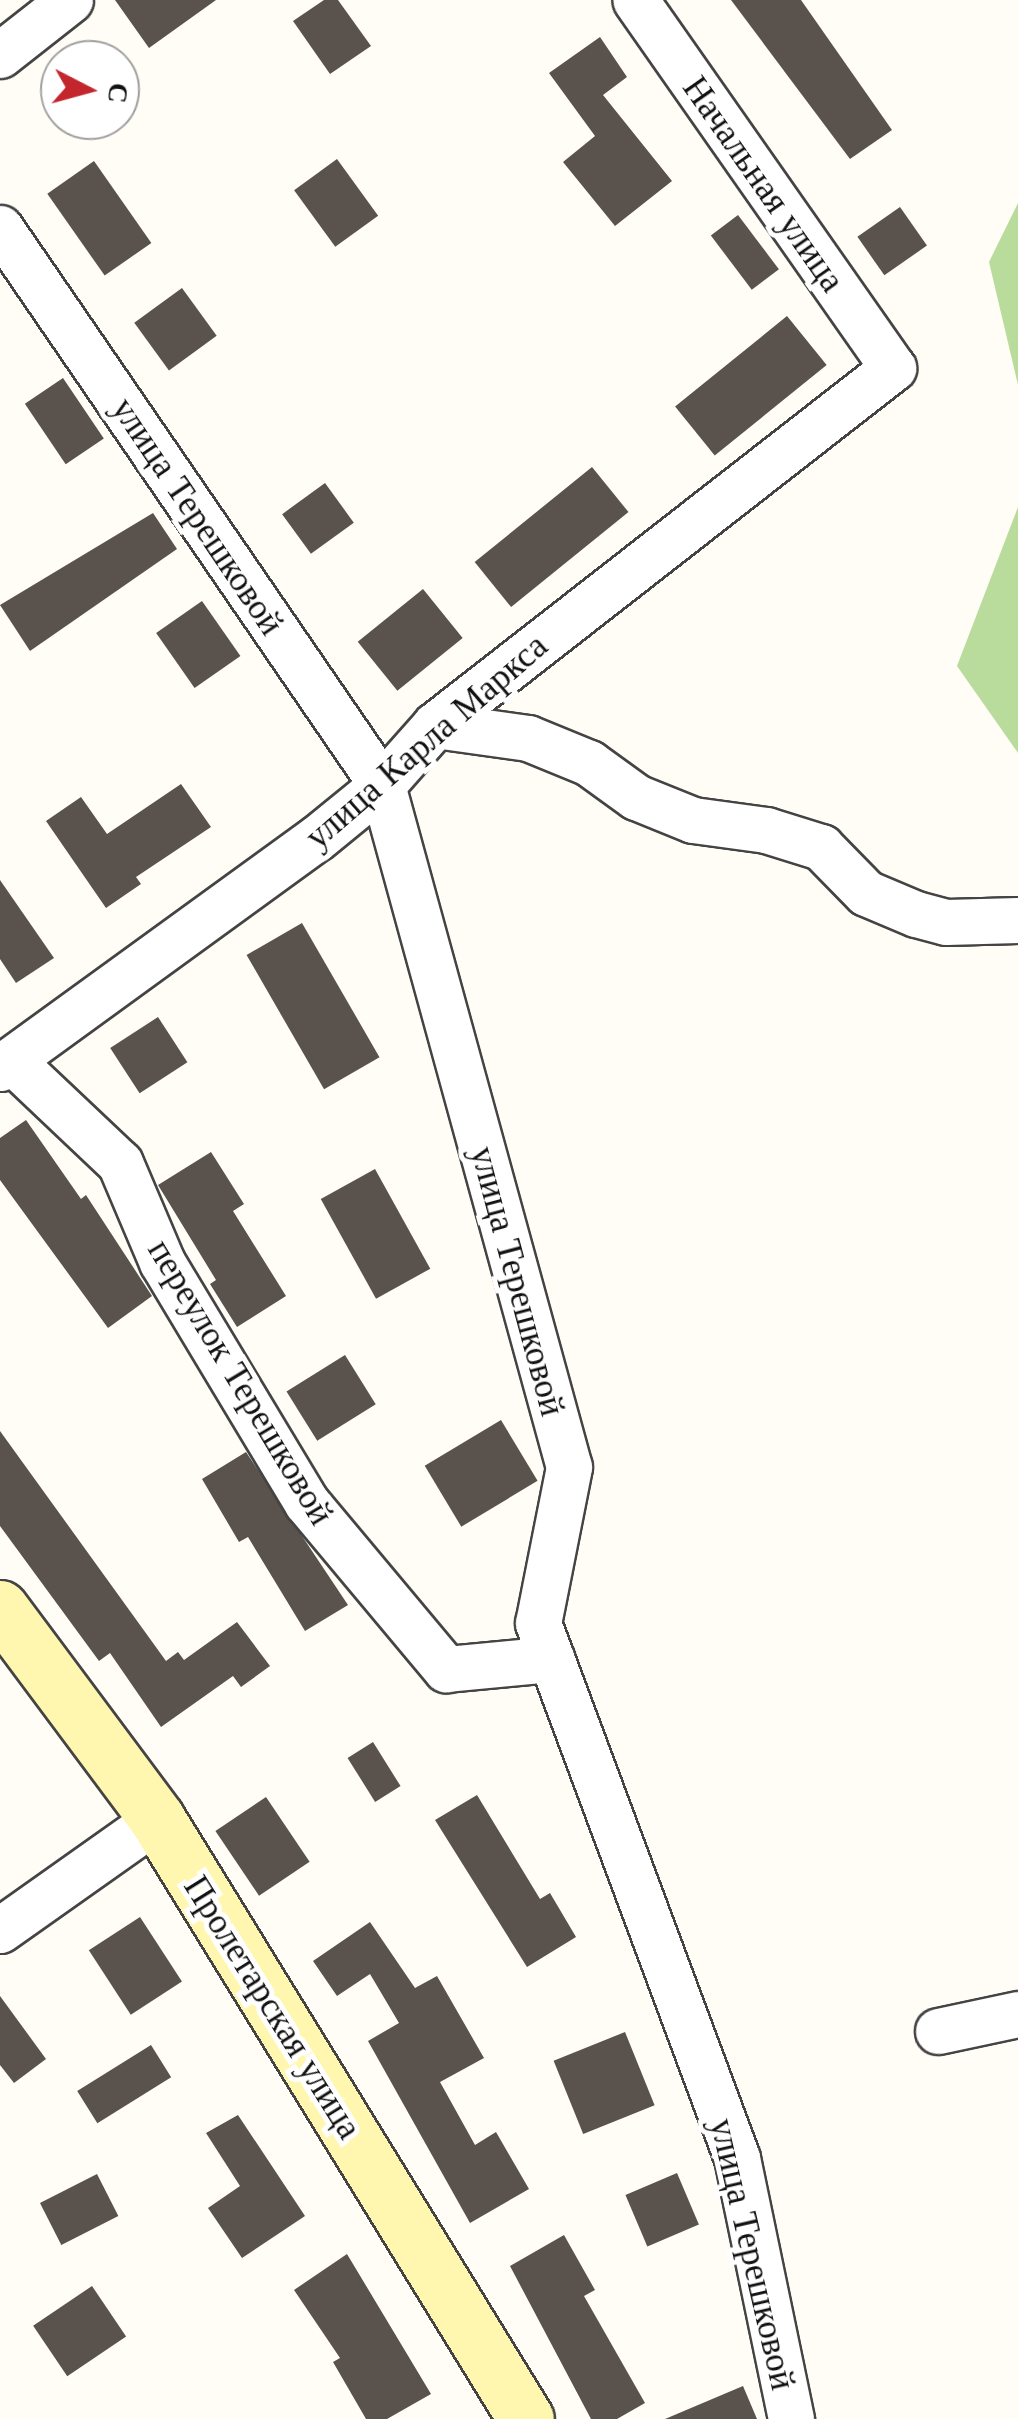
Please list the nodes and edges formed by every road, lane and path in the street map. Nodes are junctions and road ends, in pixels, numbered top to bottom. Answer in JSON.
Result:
{"nodes":[{"id":1,"x":70,"y":0,"type":"edge"},
{"id":2,"x":635,"y":0,"type":"edge"},
{"id":3,"x":0,"y":55,"type":"edge"},
{"id":4,"x":0,"y":228,"type":"edge"},
{"id":5,"x":894,"y":368,"type":"joint"},
{"id":6,"x":435,"y":726,"type":"junction"},
{"id":7,"x":382,"y":785,"type":"junction"},
{"id":8,"x":1018,"y":920,"type":"edge"},
{"id":9,"x":6,"y":1064,"type":"edge"},
{"id":10,"x":0,"y":1608,"type":"edge"},
{"id":11,"x":552,"y":1659,"type":"junction"},
{"id":12,"x":157,"y":1819,"type":"junction"},
{"id":13,"x":0,"y":1930,"type":"edge"},
{"id":14,"x":1018,"y":2014,"type":"edge"},
{"id":15,"x":938,"y":2031,"type":"dead end"},
{"id":16,"x":526,"y":2419,"type":"edge"},
{"id":17,"x":791,"y":2419,"type":"edge"}],
"edges":[{"from":1,"to":3,"type":"street"},
{"from":2,"to":5,"type":"street","name":"Начальная улица"},
{"from":4,"to":7,"type":"street","name":"улица Терешковой"},
{"from":5,"to":6,"type":"street","name":"улица Карла Маркса"},
{"from":6,"to":7,"type":"street","name":"улица Карла Маркса"},
{"from":6,"to":8,"type":"street"},
{"from":7,"to":9,"type":"street","name":"улица Карла Маркса"},
{"from":7,"to":11,"type":"street","name":"улица Терешковой"},
{"from":9,"to":11,"type":"street","name":"переулок Терешковой"},
{"from":10,"to":12,"type":"main road","name":"Пролетарская улица"},
{"from":11,"to":17,"type":"street","name":"улица Терешковой"},
{"from":12,"to":13,"type":"street"},
{"from":12,"to":16,"type":"main road","name":"Пролетарская улица"},
{"from":14,"to":15,"type":"street"}]}
